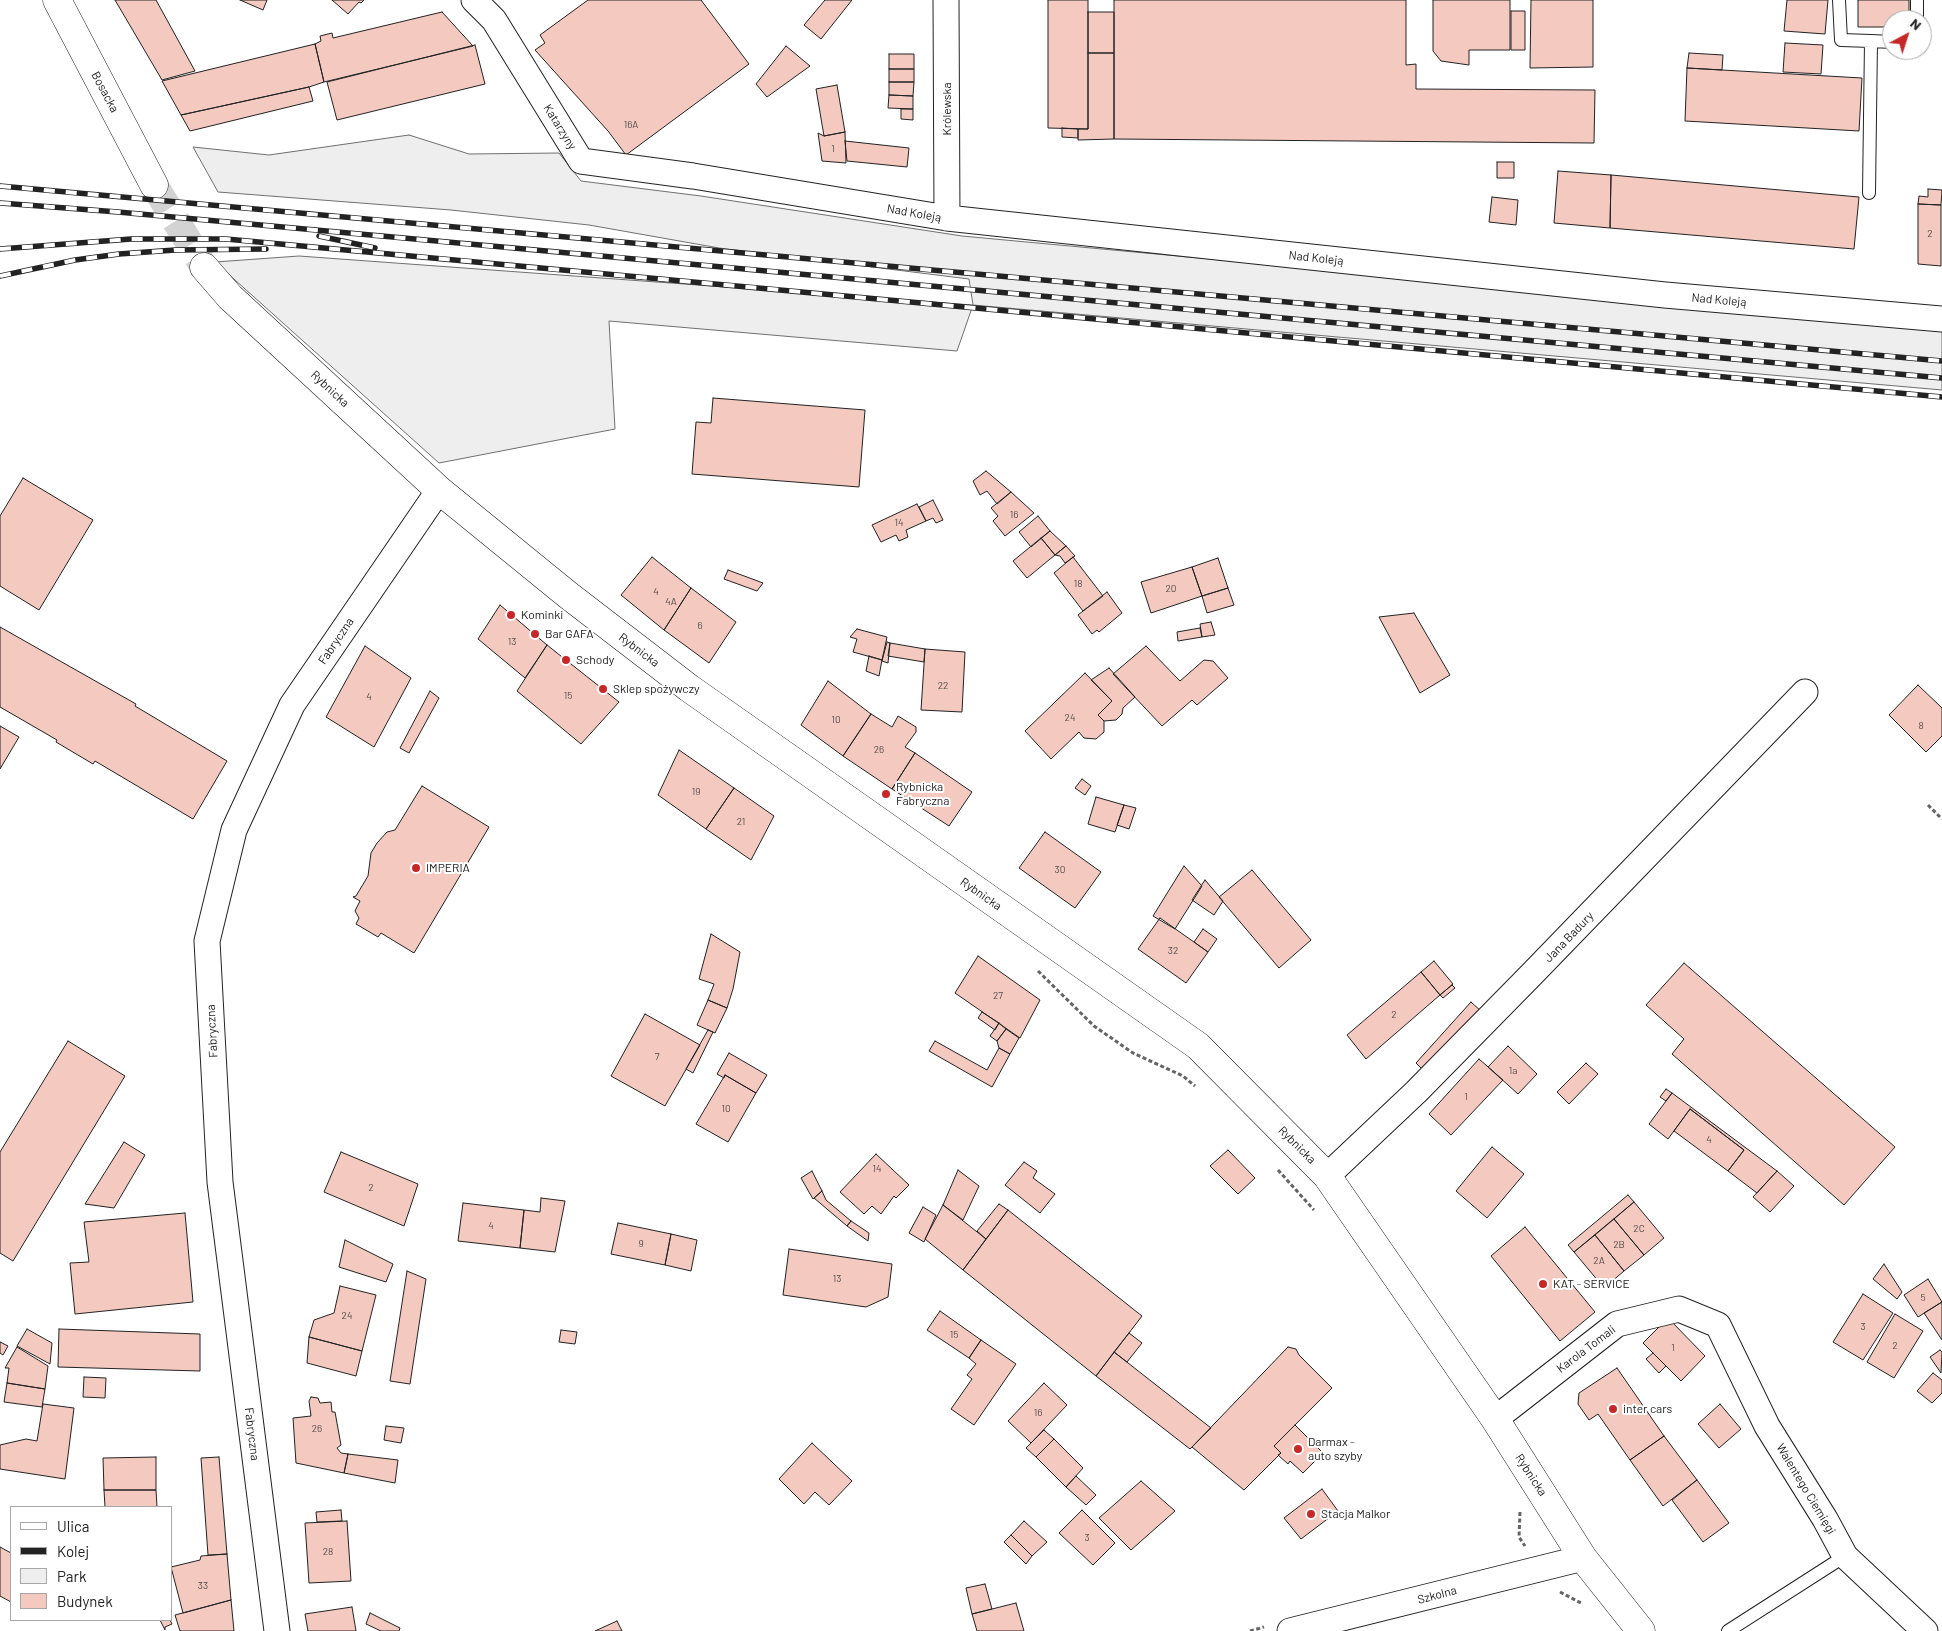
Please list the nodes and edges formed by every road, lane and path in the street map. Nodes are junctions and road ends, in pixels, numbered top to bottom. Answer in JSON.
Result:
{"nodes":[{"id":1,"x":57,"y":0,"type":"edge"},
{"id":2,"x":474,"y":0,"type":"edge"},
{"id":3,"x":946,"y":0,"type":"edge"},
{"id":4,"x":1839,"y":0,"type":"edge"},
{"id":5,"x":1871,"y":41,"type":"junction"},
{"id":6,"x":1882,"y":42,"type":"edge"},
{"id":7,"x":693,"y":176,"type":"joint"},
{"id":8,"x":154,"y":185,"type":"tunnel mouth"},
{"id":9,"x":1869,"y":193,"type":"dead end"},
{"id":10,"x":947,"y":218,"type":"junction"},
{"id":11,"x":204,"y":267,"type":"tunnel mouth"},
{"id":12,"x":1942,"y":319,"type":"edge"},
{"id":13,"x":439,"y":490,"type":"junction"},
{"id":14,"x":1805,"y":692,"type":"dead end"},
{"id":15,"x":1928,"y":806,"type":"dead end"},
{"id":16,"x":1942,"y":819,"type":"edge"},
{"id":17,"x":1045,"y":977,"type":"dead end"},
{"id":18,"x":1202,"y":1091,"type":"dead end"},
{"id":19,"x":1277,"y":1168,"type":"dead end"},
{"id":20,"x":1327,"y":1176,"type":"junction"},
{"id":21,"x":1316,"y":1212,"type":"dead end"},
{"id":22,"x":1718,"y":1325,"type":"joint"},
{"id":23,"x":1495,"y":1420,"type":"junction"},
{"id":24,"x":1520,"y":1508,"type":"dead end"},
{"id":25,"x":1528,"y":1552,"type":"dead end"},
{"id":26,"x":1845,"y":1556,"type":"junction"},
{"id":27,"x":1583,"y":1558,"type":"junction"},
{"id":28,"x":277,"y":1631,"type":"edge"},
{"id":29,"x":1290,"y":1631,"type":"edge"},
{"id":30,"x":1640,"y":1631,"type":"edge"},
{"id":31,"x":1728,"y":1631,"type":"edge"},
{"id":32,"x":1924,"y":1631,"type":"edge"}],
"edges":[{"from":1,"to":8,"type":"street","name":"Bosacka"},
{"from":2,"to":7,"type":"street","name":"Katarzyny"},
{"from":3,"to":10,"type":"street","name":"Królewska"},
{"from":4,"to":5,"type":"lane"},
{"from":5,"to":6,"type":"lane"},
{"from":5,"to":9,"type":"lane"},
{"from":7,"to":10,"type":"street","name":"Nad Koleją"},
{"from":10,"to":12,"type":"street","name":"Nad Koleją"},
{"from":11,"to":13,"type":"street","name":"Rybnicka"},
{"from":13,"to":20,"type":"street","name":"Rybnicka"},
{"from":13,"to":28,"type":"street","name":"Fabryczna"},
{"from":14,"to":20,"type":"street","name":"Jana Badury"},
{"from":15,"to":16,"type":"path"},
{"from":17,"to":18,"type":"path"},
{"from":19,"to":21,"type":"path"},
{"from":20,"to":23,"type":"street","name":"Rybnicka"},
{"from":22,"to":23,"type":"street","name":"Karola Tomali"},
{"from":22,"to":26,"type":"street","name":"Walentego Ciemięgi"},
{"from":23,"to":27,"type":"street","name":"Rybnicka"},
{"from":24,"to":25,"type":"path"},
{"from":26,"to":31,"type":"lane"},
{"from":26,"to":32,"type":"street","name":"Walentego Ciemięgi"},
{"from":27,"to":29,"type":"street","name":"Szkolna"},
{"from":27,"to":30,"type":"street","name":"Rybnicka"}]}
